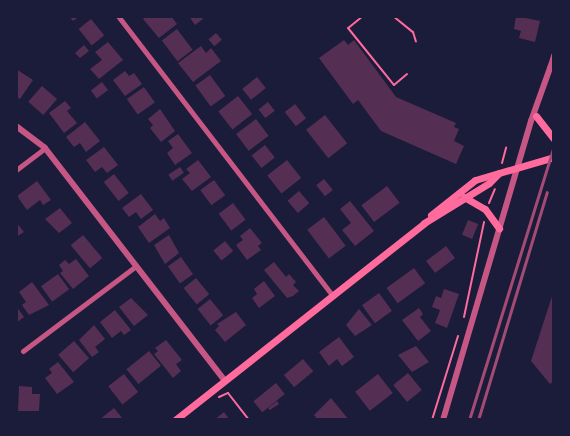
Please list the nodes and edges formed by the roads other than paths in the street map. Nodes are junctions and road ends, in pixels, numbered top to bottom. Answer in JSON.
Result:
{"nodes":[{"id":1,"x":118,"y":16,"type":"edge"},
{"id":2,"x":554,"y":56,"type":"edge"},
{"id":3,"x":551,"y":66,"type":"junction"},
{"id":4,"x":536,"y":116,"type":"junction"},
{"id":5,"x":16,"y":126,"type":"edge"},
{"id":6,"x":530,"y":127,"type":"junction"},
{"id":7,"x":554,"y":140,"type":"edge"},
{"id":8,"x":45,"y":148,"type":"junction"},
{"id":9,"x":554,"y":158,"type":"edge"},
{"id":10,"x":518,"y":168,"type":"junction"},
{"id":11,"x":16,"y":170,"type":"edge"},
{"id":12,"x":499,"y":173,"type":"junction"},
{"id":13,"x":464,"y":197,"type":"junction"},
{"id":14,"x":424,"y":223,"type":"junction"},
{"id":15,"x":499,"y":228,"type":"junction"},
{"id":16,"x":136,"y":266,"type":"junction"},
{"id":17,"x":333,"y":296,"type":"junction"},
{"id":18,"x":23,"y":351,"type":"dead end"},
{"id":19,"x":224,"y":381,"type":"junction"},
{"id":20,"x":174,"y":420,"type":"edge"},
{"id":21,"x":443,"y":420,"type":"edge"}],
"edges":[{"from":1,"to":17,"type":"street"},
{"from":2,"to":3,"type":"street"},
{"from":3,"to":4,"type":"street"},
{"from":3,"to":6,"type":"street"},
{"from":4,"to":6,"type":"street"},
{"from":4,"to":7,"type":"main road"},
{"from":5,"to":8,"type":"street"},
{"from":6,"to":10,"type":"street"},
{"from":8,"to":11,"type":"street"},
{"from":8,"to":16,"type":"street"},
{"from":9,"to":10,"type":"main road"},
{"from":10,"to":12,"type":"main road"},
{"from":10,"to":15,"type":"street"},
{"from":12,"to":13,"type":"main road"},
{"from":12,"to":14,"type":"main road"},
{"from":13,"to":14,"type":"main road"},
{"from":13,"to":15,"type":"main road"},
{"from":14,"to":17,"type":"main road"},
{"from":15,"to":21,"type":"street"},
{"from":16,"to":18,"type":"street"},
{"from":16,"to":19,"type":"street"},
{"from":17,"to":19,"type":"main road"},
{"from":19,"to":20,"type":"main road"}]}
